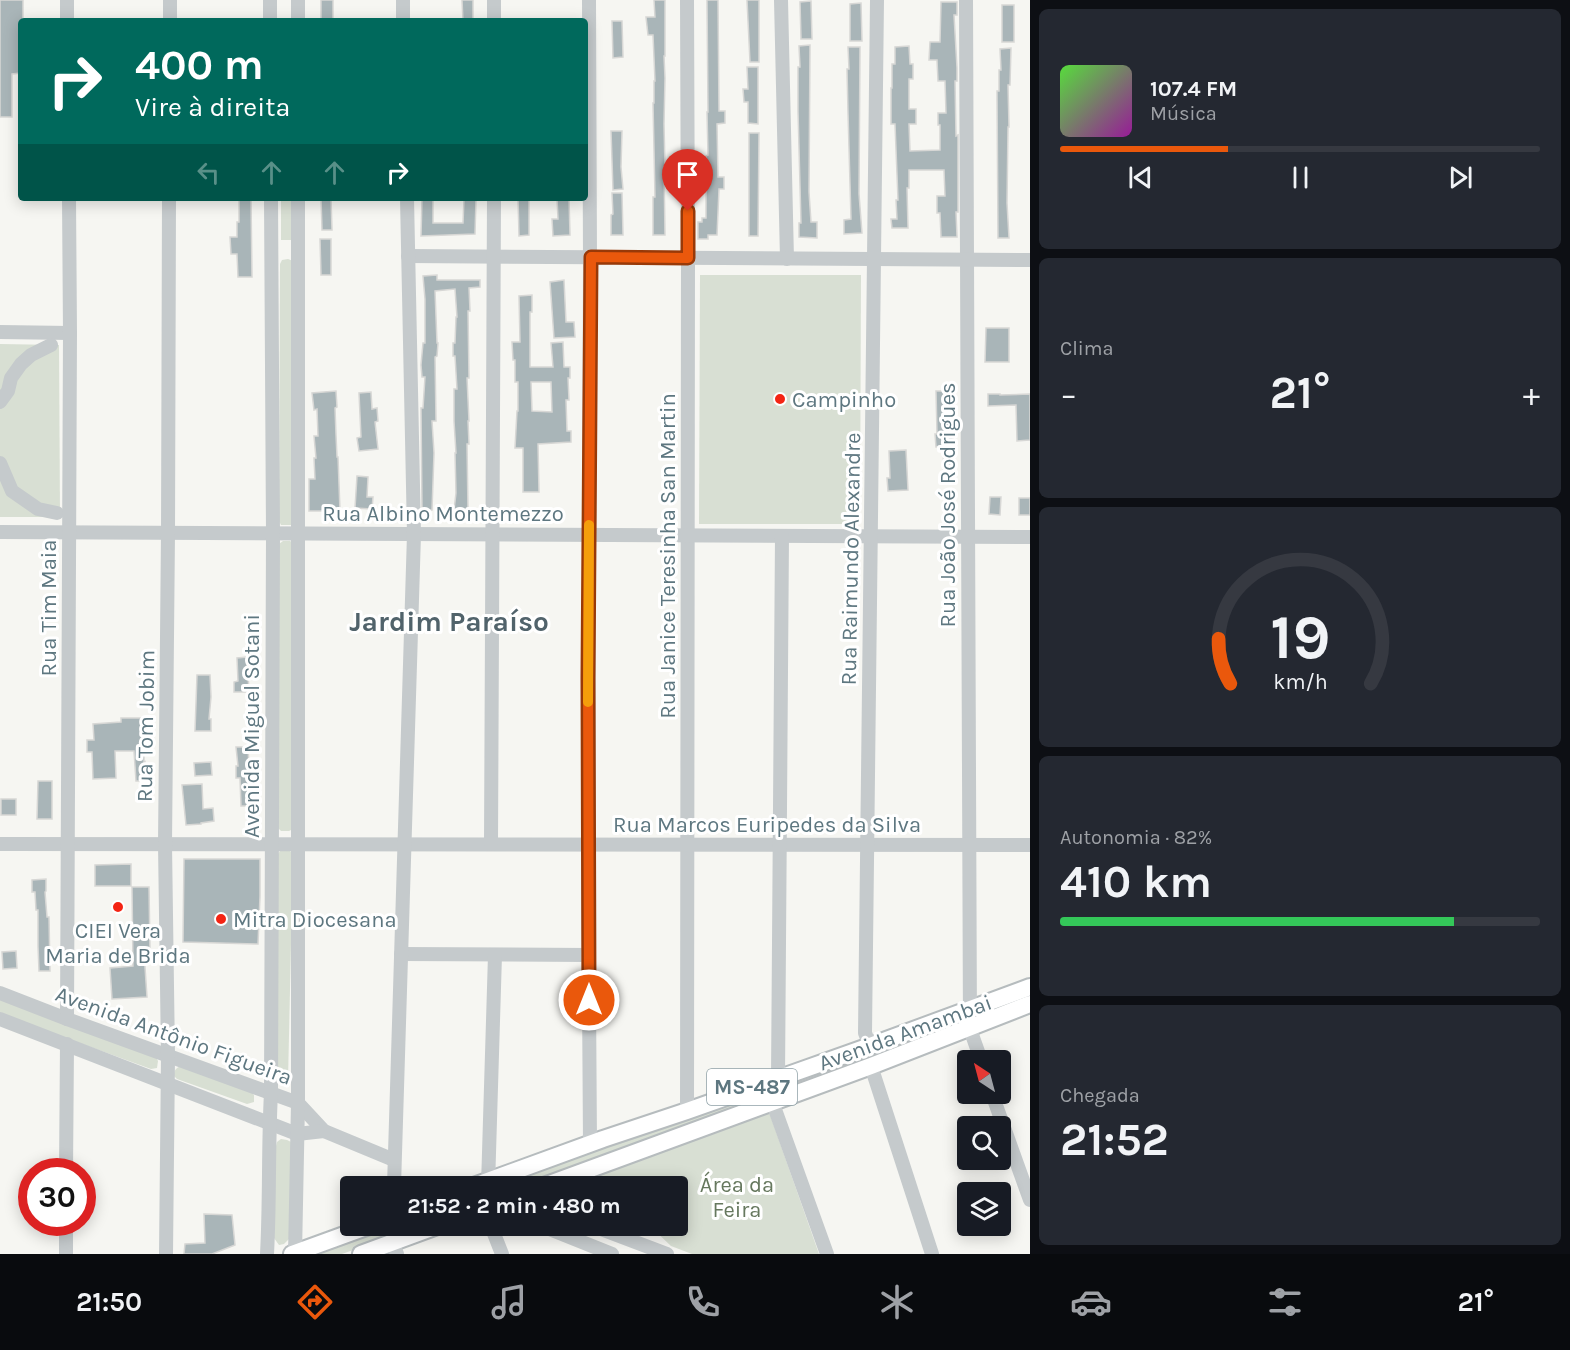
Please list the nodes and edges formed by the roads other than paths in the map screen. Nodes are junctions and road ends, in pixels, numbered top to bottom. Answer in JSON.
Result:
{"nodes":[{"id":1,"x":67,"y":0,"type":"edge"},
{"id":2,"x":170,"y":0,"type":"edge"},
{"id":3,"x":270,"y":0,"type":"edge"},
{"id":4,"x":298,"y":0,"type":"edge"},
{"id":5,"x":403,"y":0,"type":"edge"},
{"id":6,"x":494,"y":0,"type":"edge"},
{"id":7,"x":590,"y":0,"type":"edge"},
{"id":8,"x":687,"y":0,"type":"edge"},
{"id":9,"x":781,"y":0,"type":"edge"},
{"id":10,"x":877,"y":0,"type":"edge"},
{"id":11,"x":966,"y":0,"type":"edge"},
{"id":12,"x":67,"y":18,"type":"edge"},
{"id":13,"x":170,"y":18,"type":"edge"},
{"id":14,"x":270,"y":18,"type":"edge"},
{"id":15,"x":298,"y":18,"type":"edge"},
{"id":16,"x":403,"y":18,"type":"edge"},
{"id":17,"x":494,"y":18,"type":"edge"},
{"id":18,"x":69,"y":201,"type":"edge"},
{"id":19,"x":169,"y":201,"type":"edge"},
{"id":20,"x":271,"y":201,"type":"edge"},
{"id":21,"x":298,"y":201,"type":"edge"},
{"id":22,"x":407,"y":201,"type":"edge"},
{"id":23,"x":494,"y":201,"type":"edge"},
{"id":24,"x":298,"y":252,"type":"junction"},
{"id":25,"x":272,"y":253,"type":"junction"},
{"id":26,"x":408,"y":256,"type":"junction"},
{"id":27,"x":494,"y":257,"type":"junction"},
{"id":28,"x":591,"y":257,"type":"junction"},
{"id":29,"x":688,"y":258,"type":"junction"},
{"id":30,"x":787,"y":259,"type":"junction"},
{"id":31,"x":874,"y":259,"type":"junction"},
{"id":32,"x":967,"y":260,"type":"junction"},
{"id":33,"x":1030,"y":260,"type":"edge"},
{"id":34,"x":0,"y":332,"type":"edge"},
{"id":35,"x":70,"y":333,"type":"junction"},
{"id":36,"x":51,"y":345,"type":"dead end"},
{"id":37,"x":0,"y":402,"type":"edge"},
{"id":38,"x":0,"y":463,"type":"edge"},
{"id":39,"x":57,"y":513,"type":"dead end"},
{"id":40,"x":0,"y":532,"type":"edge"},
{"id":41,"x":69,"y":533,"type":"junction"},
{"id":42,"x":168,"y":533,"type":"junction"},
{"id":43,"x":273,"y":534,"type":"junction"},
{"id":44,"x":299,"y":534,"type":"junction"},
{"id":45,"x":414,"y":534,"type":"junction"},
{"id":46,"x":493,"y":535,"type":"junction"},
{"id":47,"x":589,"y":535,"type":"junction"},
{"id":48,"x":687,"y":536,"type":"junction"},
{"id":49,"x":782,"y":536,"type":"junction"},
{"id":50,"x":871,"y":536,"type":"junction"},
{"id":51,"x":968,"y":537,"type":"junction"},
{"id":52,"x":1030,"y":537,"type":"edge"},
{"id":53,"x":0,"y":844,"type":"edge"},
{"id":54,"x":68,"y":844,"type":"junction"},
{"id":55,"x":165,"y":844,"type":"junction"},
{"id":56,"x":272,"y":844,"type":"junction"},
{"id":57,"x":298,"y":844,"type":"junction"},
{"id":58,"x":404,"y":844,"type":"junction"},
{"id":59,"x":491,"y":844,"type":"junction"},
{"id":60,"x":588,"y":845,"type":"junction"},
{"id":61,"x":688,"y":845,"type":"junction"},
{"id":62,"x":780,"y":845,"type":"junction"},
{"id":63,"x":867,"y":845,"type":"junction"},
{"id":64,"x":969,"y":845,"type":"junction"},
{"id":65,"x":1030,"y":845,"type":"edge"},
{"id":66,"x":401,"y":954,"type":"junction"},
{"id":67,"x":495,"y":955,"type":"junction"},
{"id":68,"x":589,"y":955,"type":"junction"},
{"id":69,"x":1030,"y":987,"type":"edge"},
{"id":70,"x":0,"y":993,"type":"edge"},
{"id":71,"x":1030,"y":1004,"type":"edge"},
{"id":72,"x":970,"y":1009,"type":"junction"},
{"id":73,"x":0,"y":1019,"type":"edge"},
{"id":74,"x":67,"y":1019,"type":"junction"},
{"id":75,"x":970,"y":1029,"type":"junction"},
{"id":76,"x":67,"y":1044,"type":"junction"},
{"id":77,"x":870,"y":1046,"type":"junction"},
{"id":78,"x":977,"y":1050,"type":"edge"},
{"id":79,"x":168,"y":1056,"type":"junction"},
{"id":80,"x":870,"y":1066,"type":"junction"},
{"id":81,"x":778,"y":1078,"type":"junction"},
{"id":82,"x":167,"y":1084,"type":"junction"},
{"id":83,"x":271,"y":1094,"type":"junction"},
{"id":84,"x":772,"y":1101,"type":"junction"},
{"id":85,"x":298,"y":1103,"type":"junction"},
{"id":86,"x":996,"y":1104,"type":"edge"},
{"id":87,"x":687,"y":1111,"type":"junction"},
{"id":88,"x":269,"y":1124,"type":"junction"},
{"id":89,"x":324,"y":1131,"type":"junction"},
{"id":90,"x":297,"y":1134,"type":"junction"},
{"id":91,"x":590,"y":1144,"type":"junction"},
{"id":92,"x":66,"y":1158,"type":"edge"},
{"id":93,"x":394,"y":1160,"type":"junction"},
{"id":94,"x":394,"y":1176,"type":"edge"},
{"id":95,"x":484,"y":1176,"type":"edge"},
{"id":96,"x":507,"y":1176,"type":"edge"},
{"id":97,"x":571,"y":1176,"type":"edge"},
{"id":98,"x":1030,"y":1200,"type":"edge"},
{"id":99,"x":66,"y":1236,"type":"edge"},
{"id":100,"x":342,"y":1236,"type":"edge"},
{"id":101,"x":418,"y":1236,"type":"edge"},
{"id":102,"x":495,"y":1236,"type":"edge"},
{"id":103,"x":567,"y":1236,"type":"edge"},
{"id":104,"x":619,"y":1236,"type":"edge"},
{"id":105,"x":395,"y":1248,"type":"edge"},
{"id":106,"x":66,"y":1254,"type":"edge"},
{"id":107,"x":166,"y":1254,"type":"edge"},
{"id":108,"x":267,"y":1254,"type":"edge"},
{"id":109,"x":294,"y":1254,"type":"edge"},
{"id":110,"x":361,"y":1254,"type":"edge"},
{"id":111,"x":502,"y":1254,"type":"edge"},
{"id":112,"x":612,"y":1254,"type":"edge"},
{"id":113,"x":667,"y":1254,"type":"edge"},
{"id":114,"x":827,"y":1254,"type":"edge"},
{"id":115,"x":932,"y":1254,"type":"edge"}],
"edges":[{"from":1,"to":12,"type":"street"},
{"from":2,"to":13,"type":"street"},
{"from":3,"to":14,"type":"street"},
{"from":4,"to":15,"type":"street"},
{"from":5,"to":16,"type":"street"},
{"from":6,"to":17,"type":"street"},
{"from":7,"to":28,"type":"street"},
{"from":8,"to":29,"type":"street","name":"Rua Janice Teresinha San Martin"},
{"from":9,"to":30,"type":"street"},
{"from":10,"to":31,"type":"street","name":"Rua Raimundo Alexandre"},
{"from":11,"to":32,"type":"street","name":"Rua João José Rodrigues"},
{"from":18,"to":35,"type":"street","name":"Rua Tim Maia"},
{"from":19,"to":42,"type":"street","name":"Rua Tom Jobim"},
{"from":20,"to":25,"type":"street","name":"Avenida Miguel Sotani"},
{"from":21,"to":24,"type":"street"},
{"from":22,"to":26,"type":"street"},
{"from":23,"to":27,"type":"street"},
{"from":24,"to":25,"type":"street"},
{"from":24,"to":44,"type":"street"},
{"from":25,"to":43,"type":"street","name":"Avenida Miguel Sotani"},
{"from":26,"to":27,"type":"street"},
{"from":26,"to":45,"type":"street"},
{"from":27,"to":28,"type":"street"},
{"from":27,"to":46,"type":"street"},
{"from":28,"to":29,"type":"street"},
{"from":28,"to":47,"type":"street"},
{"from":29,"to":30,"type":"street"},
{"from":29,"to":48,"type":"street","name":"Rua Janice Teresinha San Martin"},
{"from":30,"to":31,"type":"street"},
{"from":31,"to":32,"type":"street"},
{"from":31,"to":50,"type":"street","name":"Rua Raimundo Alexandre"},
{"from":32,"to":33,"type":"street"},
{"from":32,"to":51,"type":"street","name":"Rua João José Rodrigues"},
{"from":34,"to":35,"type":"street"},
{"from":35,"to":41,"type":"street","name":"Rua Tim Maia"},
{"from":36,"to":37,"type":"street"},
{"from":38,"to":39,"type":"street"},
{"from":40,"to":41,"type":"street","name":"Rua Albino Montemezzo"},
{"from":41,"to":42,"type":"street","name":"Rua Albino Montemezzo"},
{"from":41,"to":54,"type":"street","name":"Rua Tim Maia"},
{"from":42,"to":43,"type":"street","name":"Rua Albino Montemezzo"},
{"from":42,"to":55,"type":"street","name":"Rua Tom Jobim"},
{"from":43,"to":44,"type":"street","name":"Rua Albino Montemezzo"},
{"from":43,"to":56,"type":"street","name":"Avenida Miguel Sotani"},
{"from":44,"to":45,"type":"street","name":"Rua Albino Montemezzo"},
{"from":44,"to":57,"type":"street"},
{"from":45,"to":46,"type":"street","name":"Rua Albino Montemezzo"},
{"from":45,"to":58,"type":"street"},
{"from":46,"to":47,"type":"street","name":"Rua Albino Montemezzo"},
{"from":46,"to":59,"type":"street"},
{"from":47,"to":48,"type":"street","name":"Rua Albino Montemezzo"},
{"from":47,"to":60,"type":"street"},
{"from":48,"to":49,"type":"street","name":"Rua Albino Montemezzo"},
{"from":48,"to":61,"type":"street","name":"Rua Janice Teresinha San Martin"},
{"from":49,"to":50,"type":"street","name":"Rua Albino Montemezzo"},
{"from":49,"to":62,"type":"street"},
{"from":50,"to":51,"type":"street","name":"Rua Albino Montemezzo"},
{"from":50,"to":63,"type":"street","name":"Rua Raimundo Alexandre"},
{"from":51,"to":52,"type":"street","name":"Rua Albino Montemezzo"},
{"from":51,"to":64,"type":"street","name":"Rua João José Rodrigues"},
{"from":53,"to":54,"type":"street","name":"Rua Marcos Euripedes da Silva"},
{"from":54,"to":55,"type":"street","name":"Rua Marcos Euripedes da Silva"},
{"from":54,"to":74,"type":"street","name":"Rua Tim Maia"},
{"from":55,"to":56,"type":"street","name":"Rua Marcos Euripedes da Silva"},
{"from":55,"to":79,"type":"street","name":"Rua Tom Jobim"},
{"from":56,"to":57,"type":"street","name":"Rua Marcos Euripedes da Silva"},
{"from":56,"to":83,"type":"street","name":"Avenida Miguel Sotani"},
{"from":57,"to":58,"type":"street","name":"Rua Marcos Euripedes da Silva"},
{"from":57,"to":85,"type":"street"},
{"from":58,"to":59,"type":"street","name":"Rua Marcos Euripedes da Silva"},
{"from":58,"to":66,"type":"street"},
{"from":59,"to":60,"type":"street","name":"Rua Marcos Euripedes da Silva"},
{"from":60,"to":61,"type":"street","name":"Rua Marcos Euripedes da Silva"},
{"from":60,"to":68,"type":"street"},
{"from":61,"to":62,"type":"street","name":"Rua Marcos Euripedes da Silva"},
{"from":61,"to":87,"type":"street","name":"Rua Janice Teresinha San Martin"},
{"from":62,"to":63,"type":"street","name":"Rua Marcos Euripedes da Silva"},
{"from":62,"to":81,"type":"street"},
{"from":63,"to":64,"type":"street","name":"Rua Marcos Euripedes da Silva"},
{"from":63,"to":77,"type":"street","name":"Rua Raimundo Alexandre"},
{"from":64,"to":65,"type":"street","name":"Rua Marcos Euripedes da Silva"},
{"from":64,"to":72,"type":"street","name":"Rua João José Rodrigues"},
{"from":66,"to":67,"type":"street"},
{"from":66,"to":93,"type":"street"},
{"from":67,"to":68,"type":"street"},
{"from":67,"to":95,"type":"street"},
{"from":68,"to":91,"type":"street"},
{"from":69,"to":72,"type":"main road","name":"Avenida Amambai","number":"MS-487"},
{"from":70,"to":74,"type":"street","name":"Avenida Antônio Figueira"},
{"from":71,"to":75,"type":"main road","name":"Avenida Amambai"},
{"from":72,"to":75,"type":"street","name":"Rua João José Rodrigues"},
{"from":72,"to":77,"type":"main road","name":"Avenida Amambai","number":"MS-487"},
{"from":73,"to":76,"type":"street","name":"Avenida Antônio Figueira"},
{"from":74,"to":79,"type":"street","name":"Avenida Antônio Figueira"},
{"from":75,"to":78,"type":"street","name":"Rua João José Rodrigues"},
{"from":75,"to":80,"type":"main road","name":"Avenida Amambai"},
{"from":76,"to":82,"type":"street","name":"Avenida Antônio Figueira"},
{"from":76,"to":92,"type":"street"},
{"from":77,"to":81,"type":"main road","name":"Avenida Amambai","number":"MS-487"},
{"from":79,"to":82,"type":"street","name":"Rua Tom Jobim"},
{"from":79,"to":83,"type":"street","name":"Avenida Antônio Figueira"},
{"from":80,"to":84,"type":"main road","name":"Avenida Amambai"},
{"from":80,"to":115,"type":"street"},
{"from":81,"to":87,"type":"main road","name":"Avenida Amambai","number":"MS-487"},
{"from":82,"to":88,"type":"street","name":"Avenida Antônio Figueira"},
{"from":82,"to":107,"type":"street","name":"Rua Tom Jobim"},
{"from":83,"to":85,"type":"street","name":"Avenida Antônio Figueira"},
{"from":83,"to":88,"type":"street","name":"Avenida Miguel Sotani"},
{"from":84,"to":97,"type":"main road","name":"Avenida Amambai"},
{"from":84,"to":114,"type":"street"},
{"from":85,"to":89,"type":"street","name":"Avenida Antônio Figueira"},
{"from":85,"to":90,"type":"street"},
{"from":86,"to":98,"type":"street"},
{"from":87,"to":91,"type":"main road","name":"Avenida Amambai","number":"MS-487"},
{"from":88,"to":90,"type":"street","name":"Avenida Antônio Figueira"},
{"from":88,"to":108,"type":"street","name":"Avenida Miguel Sotani"},
{"from":89,"to":90,"type":"street","name":"Avenida Antônio Figueira"},
{"from":89,"to":93,"type":"street","name":"Avenida Antônio Figueira"},
{"from":90,"to":109,"type":"street"},
{"from":91,"to":96,"type":"main road","name":"Avenida Amambai","number":"MS-487"},
{"from":93,"to":94,"type":"street"},
{"from":99,"to":106,"type":"street"},
{"from":100,"to":109,"type":"main road"},
{"from":101,"to":105,"type":"main road"},
{"from":102,"to":111,"type":"street"},
{"from":103,"to":112,"type":"street"},
{"from":104,"to":113,"type":"street"},
{"from":105,"to":110,"type":"main road"}]}
